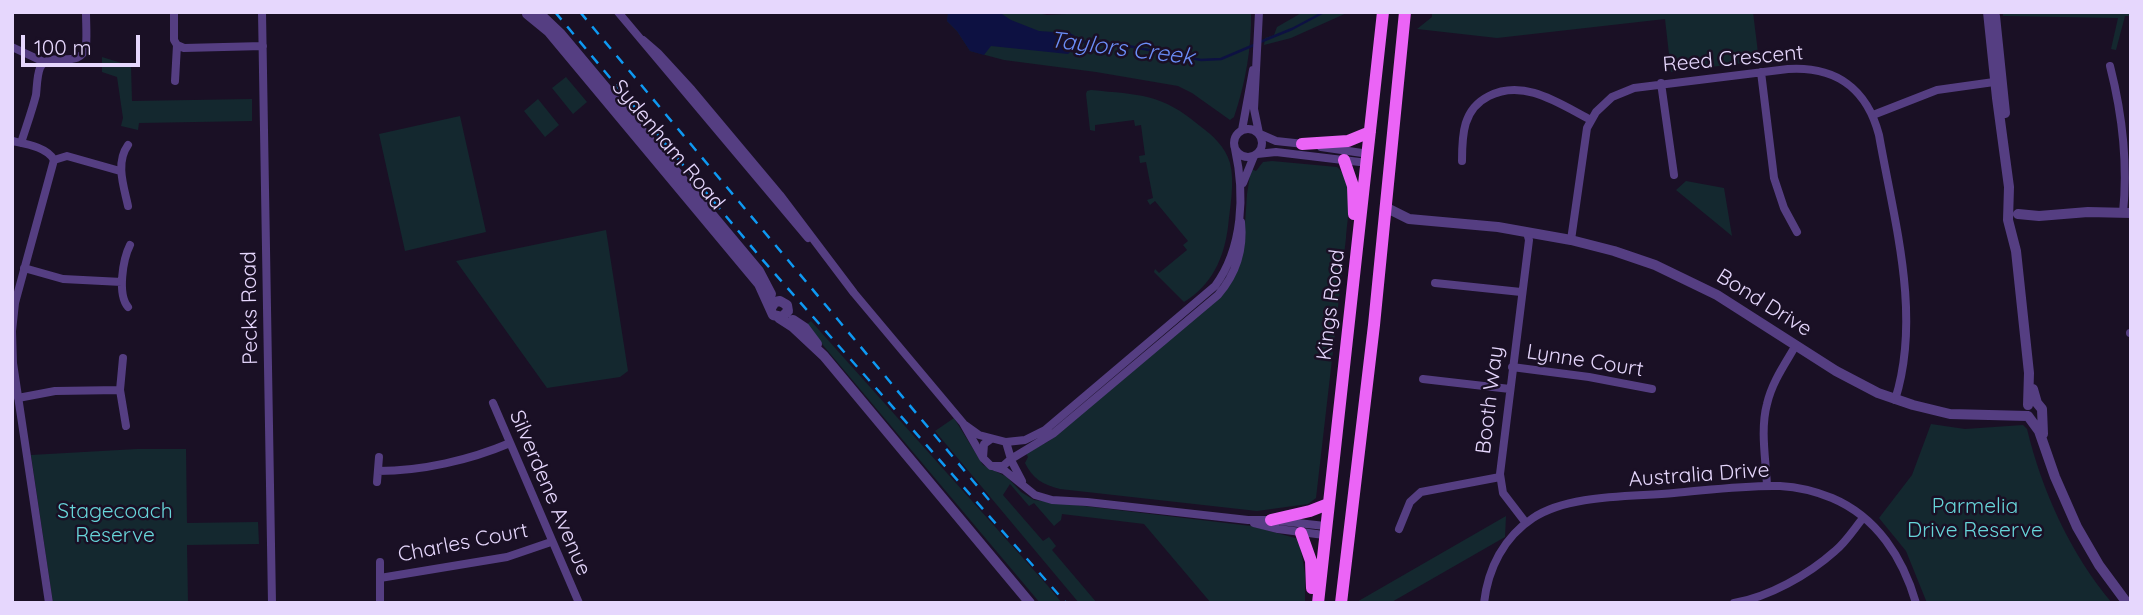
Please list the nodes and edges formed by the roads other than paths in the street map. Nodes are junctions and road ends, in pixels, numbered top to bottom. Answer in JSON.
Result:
{"nodes":[{"id":1,"x":86,"y":12,"type":"edge"},
{"id":2,"x":174,"y":12,"type":"edge"},
{"id":3,"x":262,"y":12,"type":"edge"},
{"id":4,"x":618,"y":12,"type":"edge"},
{"id":5,"x":1383,"y":12,"type":"edge"},
{"id":6,"x":1405,"y":12,"type":"edge"},
{"id":7,"x":1988,"y":12,"type":"edge"},
{"id":8,"x":1994,"y":12,"type":"edge"},
{"id":9,"x":530,"y":13,"type":"edge"},
{"id":10,"x":1259,"y":15,"type":"edge"},
{"id":11,"x":177,"y":46,"type":"junction"},
{"id":12,"x":263,"y":46,"type":"junction"},
{"id":13,"x":12,"y":47,"type":"edge"},
{"id":14,"x":1255,"y":60,"type":"junction"},
{"id":15,"x":44,"y":62,"type":"junction"},
{"id":16,"x":2110,"y":66,"type":"dead end"},
{"id":17,"x":1761,"y":72,"type":"junction"},
{"id":18,"x":175,"y":81,"type":"dead end"},
{"id":19,"x":1998,"y":82,"type":"junction"},
{"id":20,"x":1661,"y":83,"type":"junction"},
{"id":21,"x":1873,"y":115,"type":"junction"},
{"id":22,"x":1591,"y":120,"type":"junction"},
{"id":23,"x":1242,"y":130,"type":"junction"},
{"id":24,"x":1370,"y":132,"type":"junction"},
{"id":25,"x":1259,"y":133,"type":"junction"},
{"id":26,"x":17,"y":142,"type":"edge"},
{"id":27,"x":1302,"y":144,"type":"junction"},
{"id":28,"x":128,"y":145,"type":"dead end"},
{"id":29,"x":1236,"y":149,"type":"junction"},
{"id":30,"x":1256,"y":155,"type":"junction"},
{"id":31,"x":1368,"y":158,"type":"junction"},
{"id":32,"x":54,"y":160,"type":"junction"},
{"id":33,"x":1344,"y":160,"type":"junction"},
{"id":34,"x":1462,"y":161,"type":"dead end"},
{"id":35,"x":1389,"y":163,"type":"junction"},
{"id":36,"x":120,"y":170,"type":"junction"},
{"id":37,"x":1674,"y":175,"type":"dead end"},
{"id":38,"x":1241,"y":189,"type":"junction"},
{"id":39,"x":128,"y":206,"type":"dead end"},
{"id":40,"x":1385,"y":207,"type":"junction"},
{"id":41,"x":1240,"y":213,"type":"junction"},
{"id":42,"x":2127,"y":213,"type":"edge"},
{"id":43,"x":1409,"y":219,"type":"junction"},
{"id":44,"x":2015,"y":219,"type":"junction"},
{"id":45,"x":1384,"y":226,"type":"junction"},
{"id":46,"x":1797,"y":232,"type":"dead end"},
{"id":47,"x":1527,"y":233,"type":"junction"},
{"id":48,"x":1572,"y":240,"type":"junction"},
{"id":49,"x":130,"y":245,"type":"dead end"},
{"id":50,"x":1356,"y":252,"type":"junction"},
{"id":51,"x":24,"y":268,"type":"junction"},
{"id":52,"x":122,"y":282,"type":"junction"},
{"id":53,"x":1434,"y":283,"type":"dead end"},
{"id":54,"x":1521,"y":292,"type":"junction"},
{"id":55,"x":128,"y":307,"type":"dead end"},
{"id":56,"x":1796,"y":345,"type":"junction"},
{"id":57,"x":123,"y":358,"type":"dead end"},
{"id":58,"x":1512,"y":367,"type":"junction"},
{"id":59,"x":1423,"y":379,"type":"dead end"},
{"id":60,"x":1510,"y":389,"type":"junction"},
{"id":61,"x":1652,"y":389,"type":"dead end"},
{"id":62,"x":120,"y":390,"type":"junction"},
{"id":63,"x":18,"y":398,"type":"junction"},
{"id":64,"x":1895,"y":400,"type":"junction"},
{"id":65,"x":493,"y":403,"type":"dead end"},
{"id":66,"x":2032,"y":410,"type":"junction"},
{"id":67,"x":962,"y":423,"type":"junction"},
{"id":68,"x":125,"y":426,"type":"dead end"},
{"id":69,"x":991,"y":439,"type":"junction"},
{"id":70,"x":1006,"y":442,"type":"junction"},
{"id":71,"x":510,"y":443,"type":"junction"},
{"id":72,"x":379,"y":457,"type":"dead end"},
{"id":73,"x":983,"y":458,"type":"junction"},
{"id":74,"x":1011,"y":459,"type":"junction"},
{"id":75,"x":995,"y":467,"type":"junction"},
{"id":76,"x":378,"y":471,"type":"junction"},
{"id":77,"x":1500,"y":477,"type":"junction"},
{"id":78,"x":377,"y":482,"type":"dead end"},
{"id":79,"x":1767,"y":486,"type":"junction"},
{"id":80,"x":1026,"y":487,"type":"junction"},
{"id":81,"x":1328,"y":505,"type":"junction"},
{"id":82,"x":1863,"y":518,"type":"junction"},
{"id":83,"x":1248,"y":520,"type":"junction"},
{"id":84,"x":1271,"y":520,"type":"junction"},
{"id":85,"x":1526,"y":523,"type":"junction"},
{"id":86,"x":1399,"y":529,"type":"dead end"},
{"id":87,"x":1325,"y":530,"type":"junction"},
{"id":88,"x":1301,"y":533,"type":"junction"},
{"id":89,"x":1349,"y":535,"type":"junction"},
{"id":90,"x":551,"y":542,"type":"junction"},
{"id":91,"x":380,"y":562,"type":"dead end"},
{"id":92,"x":380,"y":578,"type":"junction"},
{"id":93,"x":577,"y":600,"type":"edge"},
{"id":94,"x":49,"y":603,"type":"edge"},
{"id":95,"x":272,"y":603,"type":"edge"},
{"id":96,"x":380,"y":603,"type":"edge"},
{"id":97,"x":1030,"y":603,"type":"edge"},
{"id":98,"x":1315,"y":603,"type":"edge"},
{"id":99,"x":1341,"y":603,"type":"edge"},
{"id":100,"x":1484,"y":603,"type":"edge"},
{"id":101,"x":1734,"y":603,"type":"edge"},
{"id":102,"x":1916,"y":603,"type":"edge"},
{"id":103,"x":2127,"y":603,"type":"edge"}],
"edges":[{"from":1,"to":15,"type":"street"},
{"from":2,"to":11,"type":"street"},
{"from":3,"to":12,"type":"street","name":"Pecks Road"},
{"from":4,"to":67,"type":"street"},
{"from":5,"to":24,"type":"main road","name":"Kings Road"},
{"from":6,"to":35,"type":"main road","name":"Kings Road"},
{"from":7,"to":19,"type":"street"},
{"from":8,"to":19,"type":"street"},
{"from":9,"to":97,"type":"street","name":"Sydenham Road"},
{"from":10,"to":14,"type":"street"},
{"from":11,"to":12,"type":"street"},
{"from":11,"to":18,"type":"street"},
{"from":12,"to":95,"type":"street","name":"Pecks Road"},
{"from":13,"to":15,"type":"street"},
{"from":14,"to":23,"type":"street"},
{"from":14,"to":25,"type":"street"},
{"from":15,"to":26,"type":"street"},
{"from":16,"to":42,"type":"street"},
{"from":17,"to":20,"type":"street","name":"Reed Crescent"},
{"from":17,"to":21,"type":"street","name":"Reed Crescent"},
{"from":17,"to":46,"type":"street"},
{"from":19,"to":21,"type":"street"},
{"from":19,"to":44,"type":"street"},
{"from":20,"to":22,"type":"street","name":"Reed Crescent"},
{"from":20,"to":37,"type":"street"},
{"from":21,"to":64,"type":"street","name":"Reed Crescent"},
{"from":22,"to":34,"type":"street"},
{"from":22,"to":48,"type":"street"},
{"from":23,"to":25,"type":"street"},
{"from":23,"to":29,"type":"street"},
{"from":24,"to":27,"type":"main road"},
{"from":24,"to":31,"type":"main road","name":"Kings Road"},
{"from":25,"to":27,"type":"street"},
{"from":25,"to":30,"type":"street"},
{"from":26,"to":32,"type":"street"},
{"from":27,"to":31,"type":"street"},
{"from":28,"to":36,"type":"street"},
{"from":29,"to":30,"type":"street"},
{"from":29,"to":38,"type":"street"},
{"from":30,"to":33,"type":"street"},
{"from":30,"to":38,"type":"street"},
{"from":31,"to":33,"type":"street"},
{"from":31,"to":35,"type":"main road"},
{"from":31,"to":50,"type":"main road","name":"Kings Road"},
{"from":32,"to":36,"type":"street"},
{"from":32,"to":51,"type":"street"},
{"from":33,"to":50,"type":"main road"},
{"from":35,"to":40,"type":"main road","name":"Kings Road"},
{"from":36,"to":39,"type":"street"},
{"from":38,"to":41,"type":"street"},
{"from":40,"to":43,"type":"street"},
{"from":40,"to":45,"type":"main road","name":"Kings Road"},
{"from":41,"to":70,"type":"street"},
{"from":41,"to":74,"type":"street"},
{"from":42,"to":44,"type":"street"},
{"from":43,"to":45,"type":"street"},
{"from":43,"to":47,"type":"street","name":"Bond Drive"},
{"from":44,"to":66,"type":"street"},
{"from":45,"to":89,"type":"main road","name":"Kings Road"},
{"from":47,"to":48,"type":"street","name":"Bond Drive"},
{"from":47,"to":54,"type":"street","name":"Booth Way"},
{"from":48,"to":56,"type":"street","name":"Bond Drive"},
{"from":49,"to":52,"type":"street"},
{"from":50,"to":81,"type":"main road","name":"Kings Road"},
{"from":51,"to":52,"type":"street"},
{"from":51,"to":63,"type":"street"},
{"from":52,"to":55,"type":"street"},
{"from":53,"to":54,"type":"street"},
{"from":54,"to":58,"type":"street","name":"Booth Way"},
{"from":56,"to":64,"type":"street","name":"Bond Drive"},
{"from":56,"to":79,"type":"street"},
{"from":57,"to":62,"type":"street"},
{"from":58,"to":60,"type":"street","name":"Booth Way"},
{"from":58,"to":61,"type":"street","name":"Lynne Court"},
{"from":59,"to":60,"type":"street"},
{"from":60,"to":77,"type":"street","name":"Booth Way"},
{"from":62,"to":63,"type":"street"},
{"from":62,"to":68,"type":"street"},
{"from":63,"to":94,"type":"street"},
{"from":64,"to":66,"type":"street","name":"Bond Drive"},
{"from":65,"to":71,"type":"street","name":"Silverdene Avenue"},
{"from":66,"to":103,"type":"street"},
{"from":67,"to":69,"type":"street"},
{"from":67,"to":73,"type":"street"},
{"from":69,"to":70,"type":"street"},
{"from":69,"to":73,"type":"street"},
{"from":70,"to":74,"type":"street"},
{"from":71,"to":76,"type":"street"},
{"from":71,"to":90,"type":"street","name":"Silverdene Avenue"},
{"from":72,"to":76,"type":"street"},
{"from":73,"to":75,"type":"street"},
{"from":74,"to":75,"type":"street"},
{"from":74,"to":80,"type":"street"},
{"from":75,"to":80,"type":"street"},
{"from":76,"to":78,"type":"street"},
{"from":77,"to":85,"type":"street","name":"Booth Way"},
{"from":77,"to":86,"type":"street"},
{"from":79,"to":82,"type":"street","name":"Australia Drive"},
{"from":79,"to":85,"type":"street","name":"Australia Drive"},
{"from":80,"to":83,"type":"street"},
{"from":81,"to":84,"type":"main road"},
{"from":81,"to":87,"type":"main road","name":"Kings Road"},
{"from":82,"to":101,"type":"street"},
{"from":82,"to":102,"type":"street","name":"Australia Drive"},
{"from":83,"to":84,"type":"street"},
{"from":83,"to":88,"type":"street"},
{"from":84,"to":87,"type":"street"},
{"from":85,"to":100,"type":"street","name":"Australia Drive"},
{"from":87,"to":88,"type":"street"},
{"from":87,"to":89,"type":"main road"},
{"from":87,"to":98,"type":"main road","name":"Kings Road"},
{"from":88,"to":98,"type":"main road"},
{"from":89,"to":99,"type":"main road","name":"Kings Road"},
{"from":90,"to":92,"type":"street","name":"Charles Court"},
{"from":90,"to":93,"type":"street","name":"Silverdene Avenue"},
{"from":91,"to":92,"type":"street","name":"Charles Court"},
{"from":92,"to":96,"type":"street","name":"Charles Court"}]}
